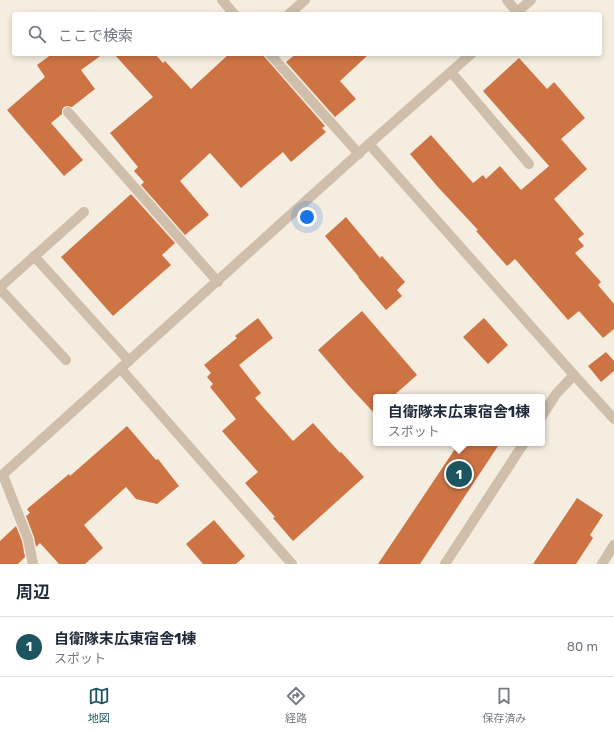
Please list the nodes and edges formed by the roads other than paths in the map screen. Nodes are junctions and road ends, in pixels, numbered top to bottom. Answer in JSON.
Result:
{"nodes":[{"id":1,"x":222,"y":0,"type":"edge"},
{"id":2,"x":305,"y":0,"type":"edge"},
{"id":3,"x":506,"y":0,"type":"edge"},
{"id":4,"x":530,"y":0,"type":"edge"},
{"id":5,"x":232,"y":12,"type":"edge"},
{"id":6,"x":291,"y":12,"type":"edge"},
{"id":7,"x":515,"y":12,"type":"edge"},
{"id":8,"x":517,"y":12,"type":"edge"},
{"id":9,"x":272,"y":56,"type":"edge"},
{"id":10,"x":469,"y":56,"type":"edge"},
{"id":11,"x":451,"y":72,"type":"junction"},
{"id":12,"x":68,"y":112,"type":"dead end"},
{"id":13,"x":370,"y":144,"type":"junction"},
{"id":14,"x":359,"y":154,"type":"junction"},
{"id":15,"x":530,"y":164,"type":"dead end"},
{"id":16,"x":84,"y":212,"type":"dead end"},
{"id":17,"x":34,"y":256,"type":"junction"},
{"id":18,"x":218,"y":282,"type":"junction"},
{"id":19,"x":0,"y":288,"type":"edge"},
{"id":20,"x":66,"y":360,"type":"dead end"},
{"id":21,"x":129,"y":361,"type":"junction"},
{"id":22,"x":121,"y":369,"type":"junction"},
{"id":23,"x":574,"y":375,"type":"junction"},
{"id":24,"x":545,"y":411,"type":"edge"},
{"id":25,"x":614,"y":418,"type":"edge"},
{"id":26,"x":522,"y":446,"type":"edge"},
{"id":27,"x":1,"y":476,"type":"edge"},
{"id":28,"x":614,"y":545,"type":"edge"},
{"id":29,"x":290,"y":563,"type":"edge"},
{"id":30,"x":33,"y":564,"type":"edge"},
{"id":31,"x":445,"y":564,"type":"edge"},
{"id":32,"x":602,"y":564,"type":"edge"}],
"edges":[{"from":1,"to":5,"type":"street"},
{"from":2,"to":6,"type":"street"},
{"from":3,"to":7,"type":"street"},
{"from":4,"to":8,"type":"street"},
{"from":9,"to":14,"type":"street"},
{"from":10,"to":11,"type":"street"},
{"from":11,"to":13,"type":"street"},
{"from":11,"to":15,"type":"street"},
{"from":12,"to":18,"type":"street"},
{"from":13,"to":14,"type":"street"},
{"from":13,"to":23,"type":"street"},
{"from":14,"to":18,"type":"street"},
{"from":16,"to":17,"type":"street"},
{"from":17,"to":19,"type":"street"},
{"from":17,"to":21,"type":"street"},
{"from":18,"to":21,"type":"street"},
{"from":19,"to":20,"type":"street"},
{"from":21,"to":22,"type":"street"},
{"from":22,"to":27,"type":"street"},
{"from":22,"to":29,"type":"street"},
{"from":23,"to":24,"type":"street"},
{"from":23,"to":25,"type":"street"},
{"from":26,"to":31,"type":"street"},
{"from":27,"to":30,"type":"street"},
{"from":28,"to":32,"type":"street"}]}
